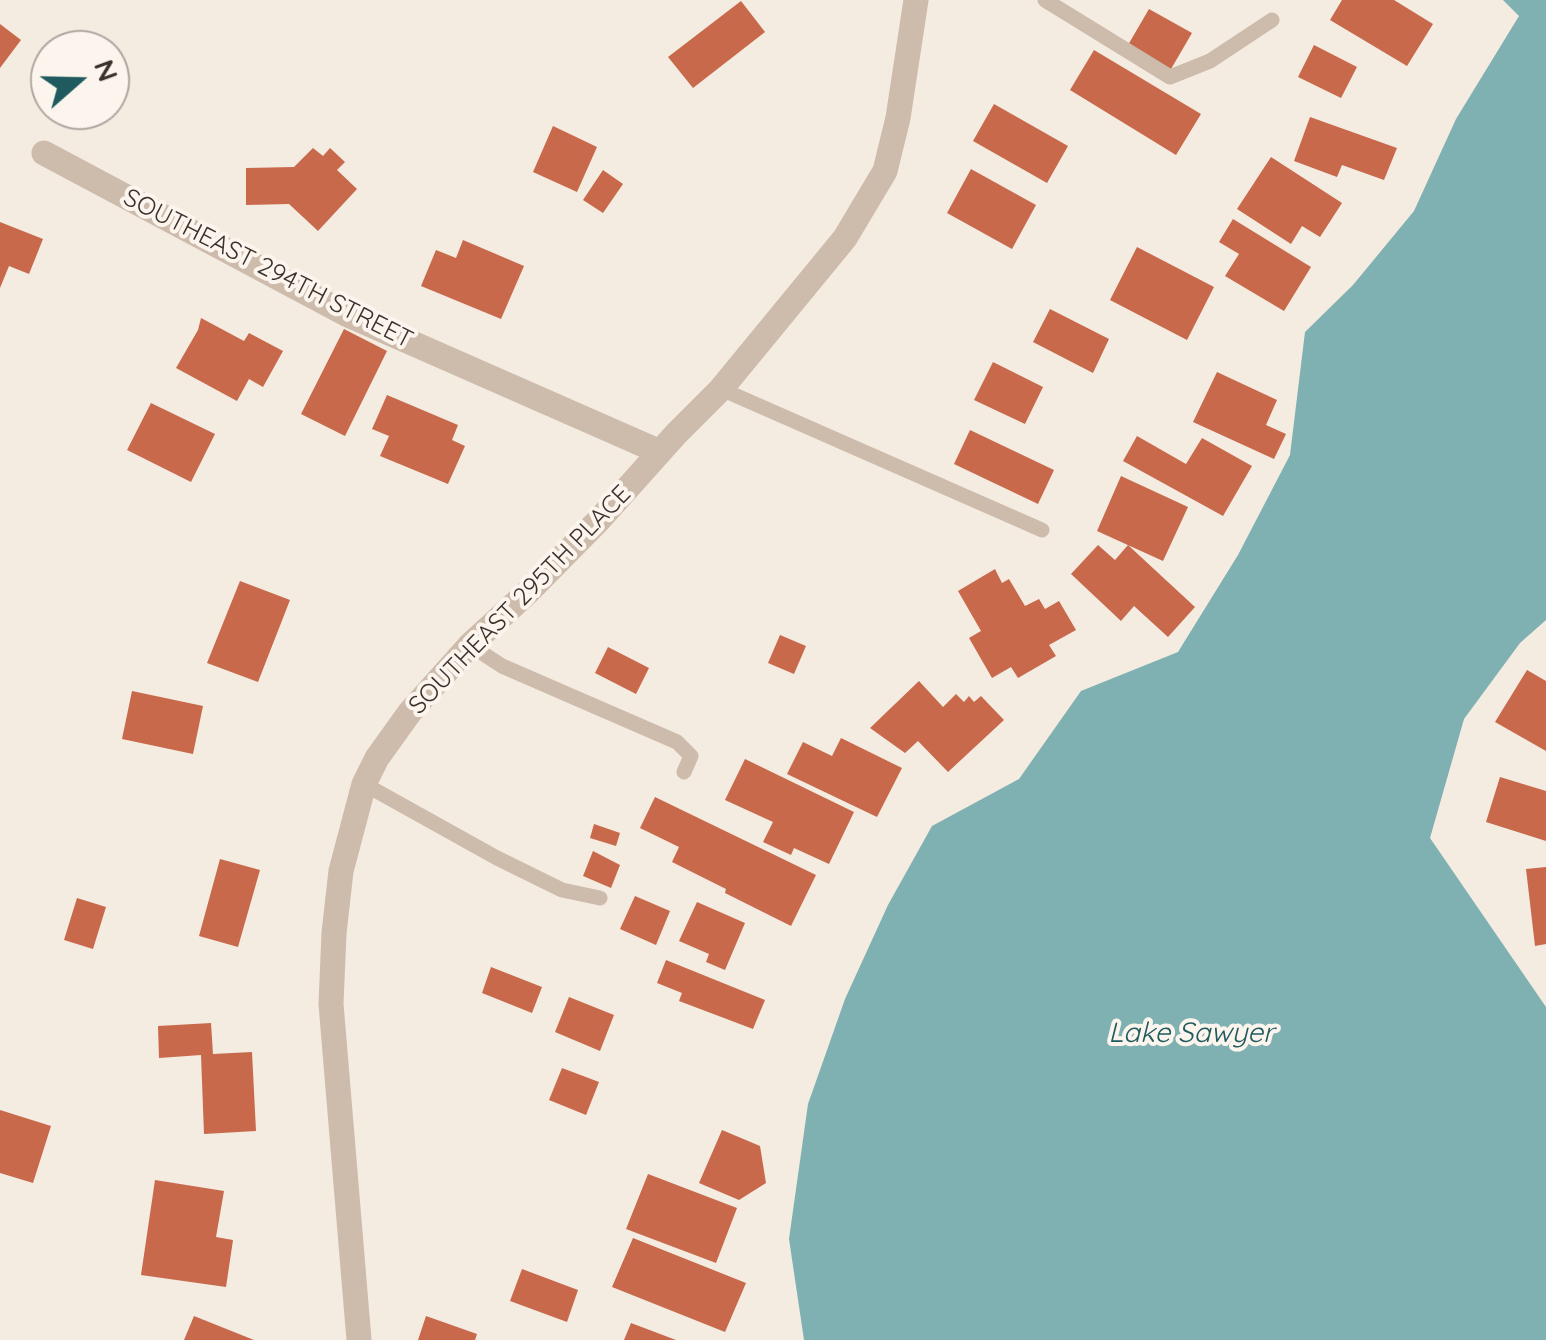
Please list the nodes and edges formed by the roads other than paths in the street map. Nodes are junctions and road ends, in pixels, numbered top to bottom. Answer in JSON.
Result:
{"nodes":[{"id":1,"x":916,"y":0,"type":"edge"},
{"id":2,"x":1045,"y":0,"type":"edge"},
{"id":3,"x":1272,"y":20,"type":"dead end"},
{"id":4,"x":44,"y":153,"type":"dead end"},
{"id":5,"x":720,"y":389,"type":"junction"},
{"id":6,"x":660,"y":452,"type":"junction"},
{"id":7,"x":1042,"y":530,"type":"dead end"},
{"id":8,"x":470,"y":645,"type":"junction"},
{"id":9,"x":684,"y":772,"type":"dead end"},
{"id":10,"x":364,"y":784,"type":"junction"},
{"id":11,"x":600,"y":898,"type":"dead end"},
{"id":12,"x":359,"y":1340,"type":"edge"}],
"edges":[{"from":1,"to":5,"type":"street","name":"SOUTHEAST 295TH PLACE"},
{"from":2,"to":3,"type":"lane"},
{"from":4,"to":6,"type":"street","name":"SOUTHEAST 294TH STREET"},
{"from":5,"to":6,"type":"street","name":"SOUTHEAST 295TH PLACE"},
{"from":5,"to":7,"type":"lane"},
{"from":6,"to":8,"type":"street","name":"SOUTHEAST 295TH PLACE"},
{"from":8,"to":9,"type":"lane"},
{"from":8,"to":10,"type":"street","name":"SOUTHEAST 295TH PLACE"},
{"from":10,"to":11,"type":"lane"},
{"from":10,"to":12,"type":"street","name":"SOUTHEAST 295TH PLACE"}]}
